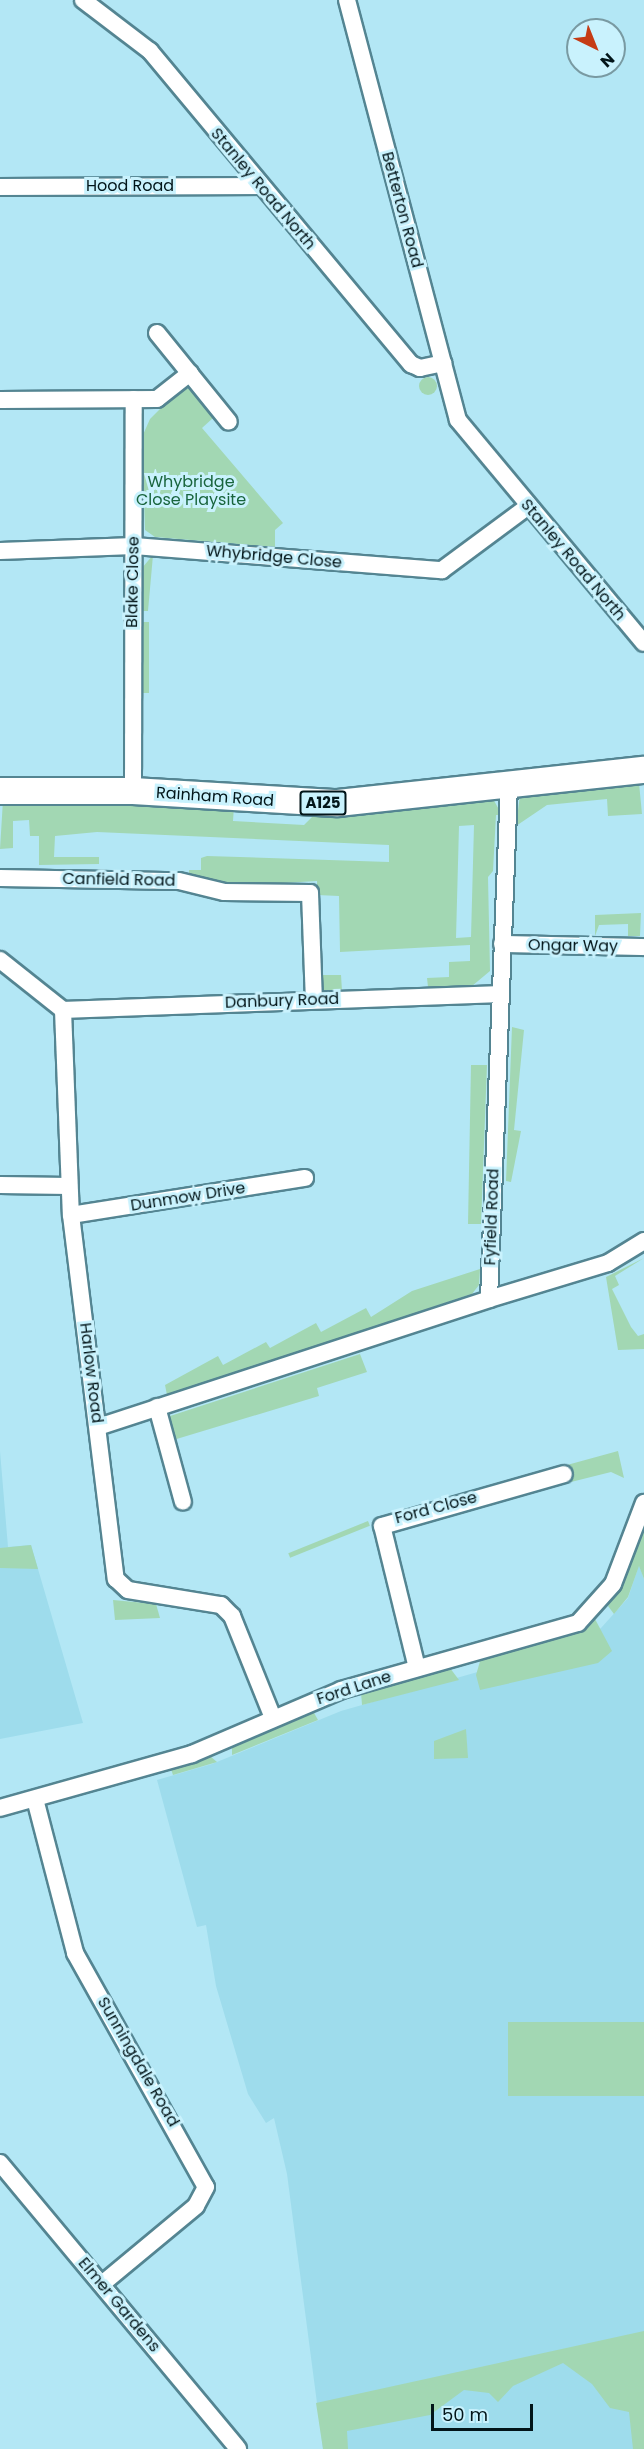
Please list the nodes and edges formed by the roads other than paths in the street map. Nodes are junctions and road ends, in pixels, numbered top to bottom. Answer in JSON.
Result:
{"nodes":[{"id":1,"x":83,"y":0,"type":"edge"},
{"id":2,"x":346,"y":0,"type":"edge"},
{"id":3,"x":260,"y":186,"type":"junction"},
{"id":4,"x":0,"y":187,"type":"edge"},
{"id":5,"x":158,"y":333,"type":"dead end"},
{"id":6,"x":443,"y":363,"type":"junction"},
{"id":7,"x":190,"y":373,"type":"junction"},
{"id":8,"x":134,"y":399,"type":"junction"},
{"id":9,"x":0,"y":400,"type":"edge"},
{"id":10,"x":458,"y":420,"type":"joint"},
{"id":11,"x":229,"y":422,"type":"dead end"},
{"id":12,"x":527,"y":507,"type":"junction"},
{"id":13,"x":134,"y":546,"type":"junction"},
{"id":14,"x":0,"y":551,"type":"edge"},
{"id":15,"x":644,"y":643,"type":"edge"},
{"id":16,"x":644,"y":770,"type":"edge"},
{"id":17,"x":509,"y":786,"type":"junction"},
{"id":18,"x":0,"y":791,"type":"edge"},
{"id":19,"x":133,"y":791,"type":"junction"},
{"id":20,"x":0,"y":878,"type":"edge"},
{"id":21,"x":502,"y":944,"type":"junction"},
{"id":22,"x":644,"y":946,"type":"edge"},
{"id":23,"x":0,"y":960,"type":"edge"},
{"id":24,"x":501,"y":994,"type":"junction"},
{"id":25,"x":314,"y":1000,"type":"junction"},
{"id":26,"x":63,"y":1010,"type":"junction"},
{"id":27,"x":305,"y":1178,"type":"dead end"},
{"id":28,"x":0,"y":1185,"type":"edge"},
{"id":29,"x":69,"y":1186,"type":"junction"},
{"id":30,"x":71,"y":1215,"type":"junction"},
{"id":31,"x":644,"y":1241,"type":"edge"},
{"id":32,"x":489,"y":1299,"type":"junction"},
{"id":33,"x":157,"y":1407,"type":"junction"},
{"id":34,"x":98,"y":1427,"type":"junction"},
{"id":35,"x":564,"y":1474,"type":"dead end"},
{"id":36,"x":183,"y":1503,"type":"dead end"},
{"id":37,"x":644,"y":1503,"type":"edge"},
{"id":38,"x":417,"y":1668,"type":"junction"},
{"id":39,"x":273,"y":1718,"type":"junction"},
{"id":40,"x":35,"y":1799,"type":"junction"},
{"id":41,"x":0,"y":1808,"type":"edge"},
{"id":42,"x":0,"y":2163,"type":"edge"},
{"id":43,"x":102,"y":2284,"type":"junction"},
{"id":44,"x":229,"y":2446,"type":"edge"}],
"edges":[{"from":1,"to":3,"type":"street","name":"Stanley Road North"},
{"from":2,"to":6,"type":"street","name":"Betterton Road"},
{"from":3,"to":4,"type":"street","name":"Hood Road"},
{"from":3,"to":6,"type":"street","name":"Stanley Road North"},
{"from":5,"to":7,"type":"street"},
{"from":6,"to":10,"type":"street","name":"Betterton Road"},
{"from":7,"to":8,"type":"street"},
{"from":7,"to":11,"type":"street"},
{"from":8,"to":9,"type":"street"},
{"from":8,"to":13,"type":"street","name":"Blake Close"},
{"from":10,"to":12,"type":"street","name":"Stanley Road North"},
{"from":12,"to":13,"type":"street","name":"Whybridge Close"},
{"from":12,"to":15,"type":"street","name":"Stanley Road North"},
{"from":13,"to":14,"type":"street","name":"Whybridge Close"},
{"from":13,"to":19,"type":"street","name":"Blake Close"},
{"from":16,"to":17,"type":"main road","name":"Rainham Road","number":"A125"},
{"from":17,"to":19,"type":"main road","name":"Rainham Road","number":"A125"},
{"from":17,"to":21,"type":"street","name":"Fyfield Road"},
{"from":18,"to":19,"type":"main road","name":"Rainham Road","number":"A125"},
{"from":20,"to":25,"type":"street","name":"Canfield Road"},
{"from":21,"to":22,"type":"street","name":"Ongar Way"},
{"from":21,"to":24,"type":"street","name":"Fyfield Road"},
{"from":23,"to":26,"type":"street"},
{"from":24,"to":25,"type":"street","name":"Danbury Road"},
{"from":24,"to":32,"type":"street","name":"Fyfield Road"},
{"from":25,"to":26,"type":"street","name":"Danbury Road"},
{"from":26,"to":29,"type":"street","name":"Harlow Road"},
{"from":27,"to":30,"type":"street","name":"Dunmow Drive"},
{"from":28,"to":29,"type":"street"},
{"from":29,"to":30,"type":"street","name":"Harlow Road"},
{"from":30,"to":34,"type":"street","name":"Harlow Road"},
{"from":31,"to":32,"type":"street"},
{"from":32,"to":33,"type":"street"},
{"from":33,"to":34,"type":"street"},
{"from":33,"to":36,"type":"street"},
{"from":34,"to":39,"type":"street","name":"Harlow Road"},
{"from":35,"to":38,"type":"street","name":"Ford Close"},
{"from":37,"to":38,"type":"street","name":"Ford Lane"},
{"from":38,"to":39,"type":"street","name":"Ford Lane"},
{"from":39,"to":40,"type":"street","name":"Ford Lane"},
{"from":40,"to":41,"type":"street","name":"Ford Lane"},
{"from":40,"to":43,"type":"street","name":"Sunningdale Road"},
{"from":42,"to":43,"type":"street","name":"Elmer Gardens"},
{"from":43,"to":44,"type":"street","name":"Elmer Gardens"}]}
